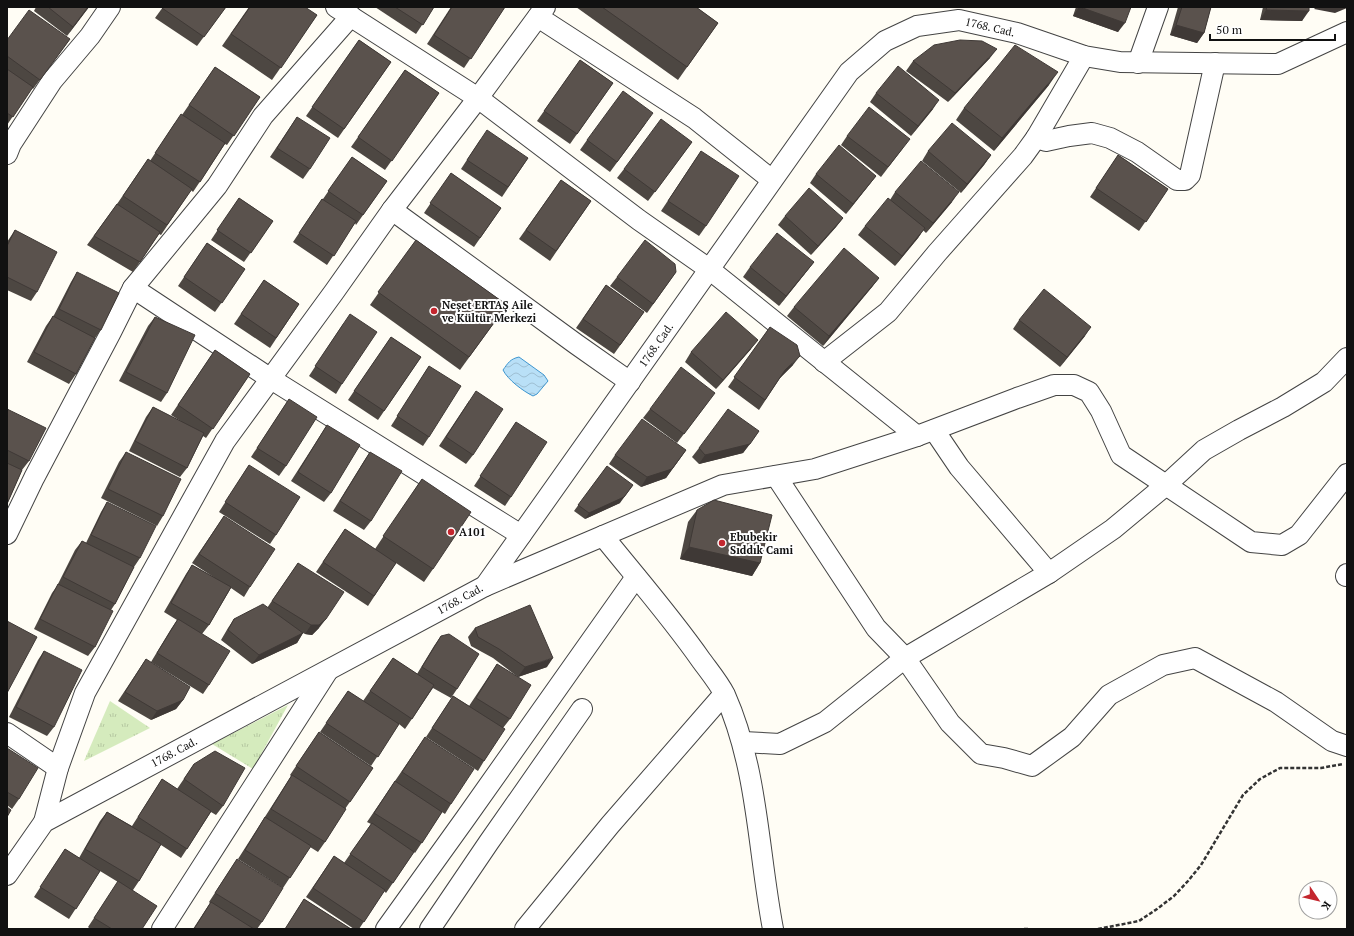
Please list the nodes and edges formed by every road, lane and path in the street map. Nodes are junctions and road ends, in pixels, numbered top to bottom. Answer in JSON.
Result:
{"nodes":[{"id":1,"x":110,"y":7,"type":"edge"},
{"id":2,"x":1158,"y":7,"type":"edge"},
{"id":3,"x":343,"y":12,"type":"edge"},
{"id":4,"x":542,"y":12,"type":"edge"},
{"id":5,"x":960,"y":13,"type":"edge"},
{"id":6,"x":1347,"y":32,"type":"edge"},
{"id":7,"x":1084,"y":56,"type":"junction"},
{"id":8,"x":1138,"y":63,"type":"junction"},
{"id":9,"x":1215,"y":63,"type":"junction"},
{"id":10,"x":478,"y":98,"type":"junction"},
{"id":11,"x":1036,"y":138,"type":"junction"},
{"id":12,"x":7,"y":154,"type":"edge"},
{"id":13,"x":772,"y":180,"type":"junction"},
{"id":14,"x":392,"y":210,"type":"junction"},
{"id":15,"x":709,"y":269,"type":"junction"},
{"id":16,"x":133,"y":288,"type":"junction"},
{"id":17,"x":1347,"y":358,"type":"edge"},
{"id":18,"x":824,"y":362,"type":"junction"},
{"id":19,"x":271,"y":379,"type":"junction"},
{"id":20,"x":630,"y":382,"type":"junction"},
{"id":21,"x":925,"y":433,"type":"junction"},
{"id":22,"x":1347,"y":474,"type":"edge"},
{"id":23,"x":776,"y":476,"type":"junction"},
{"id":24,"x":1166,"y":485,"type":"junction"},
{"id":25,"x":7,"y":534,"type":"edge"},
{"id":26,"x":522,"y":535,"type":"junction"},
{"id":27,"x":603,"y":536,"type":"junction"},
{"id":28,"x":1049,"y":573,"type":"junction"},
{"id":29,"x":636,"y":577,"type":"junction"},
{"id":30,"x":485,"y":586,"type":"junction"},
{"id":31,"x":905,"y":658,"type":"junction"},
{"id":32,"x":328,"y":670,"type":"junction"},
{"id":33,"x":724,"y":694,"type":"junction"},
{"id":34,"x":582,"y":709,"type":"dead end"},
{"id":35,"x":7,"y":733,"type":"edge"},
{"id":36,"x":743,"y":742,"type":"junction"},
{"id":37,"x":1347,"y":746,"type":"edge"},
{"id":38,"x":1347,"y":762,"type":"edge"},
{"id":39,"x":58,"y":768,"type":"junction"},
{"id":40,"x":44,"y":822,"type":"junction"},
{"id":41,"x":7,"y":875,"type":"edge"},
{"id":42,"x":162,"y":929,"type":"edge"},
{"id":43,"x":386,"y":929,"type":"edge"},
{"id":44,"x":430,"y":929,"type":"edge"},
{"id":45,"x":526,"y":929,"type":"edge"},
{"id":46,"x":773,"y":929,"type":"edge"},
{"id":47,"x":1024,"y":929,"type":"edge"},
{"id":48,"x":1030,"y":929,"type":"edge"},
{"id":49,"x":1098,"y":929,"type":"edge"}],
"edges":[{"from":1,"to":12,"type":"street"},
{"from":2,"to":8,"type":"street"},
{"from":3,"to":10,"type":"street"},
{"from":3,"to":16,"type":"street"},
{"from":4,"to":10,"type":"street"},
{"from":4,"to":13,"type":"street"},
{"from":5,"to":7,"type":"street","name":"1768. Cad."},
{"from":5,"to":13,"type":"street","name":"1768. Cad."},
{"from":6,"to":9,"type":"street","name":"1768. Cad."},
{"from":7,"to":8,"type":"street","name":"1768. Cad."},
{"from":7,"to":11,"type":"street"},
{"from":8,"to":9,"type":"street","name":"1768. Cad."},
{"from":9,"to":11,"type":"street"},
{"from":10,"to":14,"type":"street"},
{"from":10,"to":15,"type":"street"},
{"from":11,"to":18,"type":"street"},
{"from":13,"to":15,"type":"street","name":"1768. Cad."},
{"from":14,"to":19,"type":"street"},
{"from":14,"to":20,"type":"street"},
{"from":15,"to":18,"type":"street"},
{"from":15,"to":20,"type":"street","name":"1768. Cad."},
{"from":16,"to":19,"type":"street"},
{"from":16,"to":25,"type":"street"},
{"from":17,"to":24,"type":"street"},
{"from":18,"to":21,"type":"street"},
{"from":19,"to":26,"type":"street"},
{"from":19,"to":39,"type":"street"},
{"from":20,"to":26,"type":"street","name":"1768. Cad."},
{"from":21,"to":23,"type":"street"},
{"from":21,"to":24,"type":"street"},
{"from":21,"to":28,"type":"street"},
{"from":22,"to":24,"type":"street"},
{"from":23,"to":27,"type":"street"},
{"from":23,"to":31,"type":"street"},
{"from":24,"to":28,"type":"street"},
{"from":26,"to":30,"type":"street","name":"1768. Cad."},
{"from":27,"to":29,"type":"street"},
{"from":27,"to":30,"type":"street"},
{"from":28,"to":31,"type":"street"},
{"from":29,"to":33,"type":"street"},
{"from":29,"to":43,"type":"street"},
{"from":30,"to":32,"type":"street","name":"1768. Cad."},
{"from":31,"to":36,"type":"street"},
{"from":31,"to":37,"type":"street"},
{"from":32,"to":40,"type":"street","name":"1768. Cad."},
{"from":32,"to":42,"type":"street"},
{"from":33,"to":36,"type":"street"},
{"from":33,"to":45,"type":"street"},
{"from":34,"to":44,"type":"street"},
{"from":35,"to":39,"type":"street"},
{"from":36,"to":46,"type":"street"},
{"from":38,"to":49,"type":"path"},
{"from":39,"to":40,"type":"street"},
{"from":40,"to":41,"type":"street","name":"1768. Cad."},
{"from":47,"to":48,"type":"path"}]}
